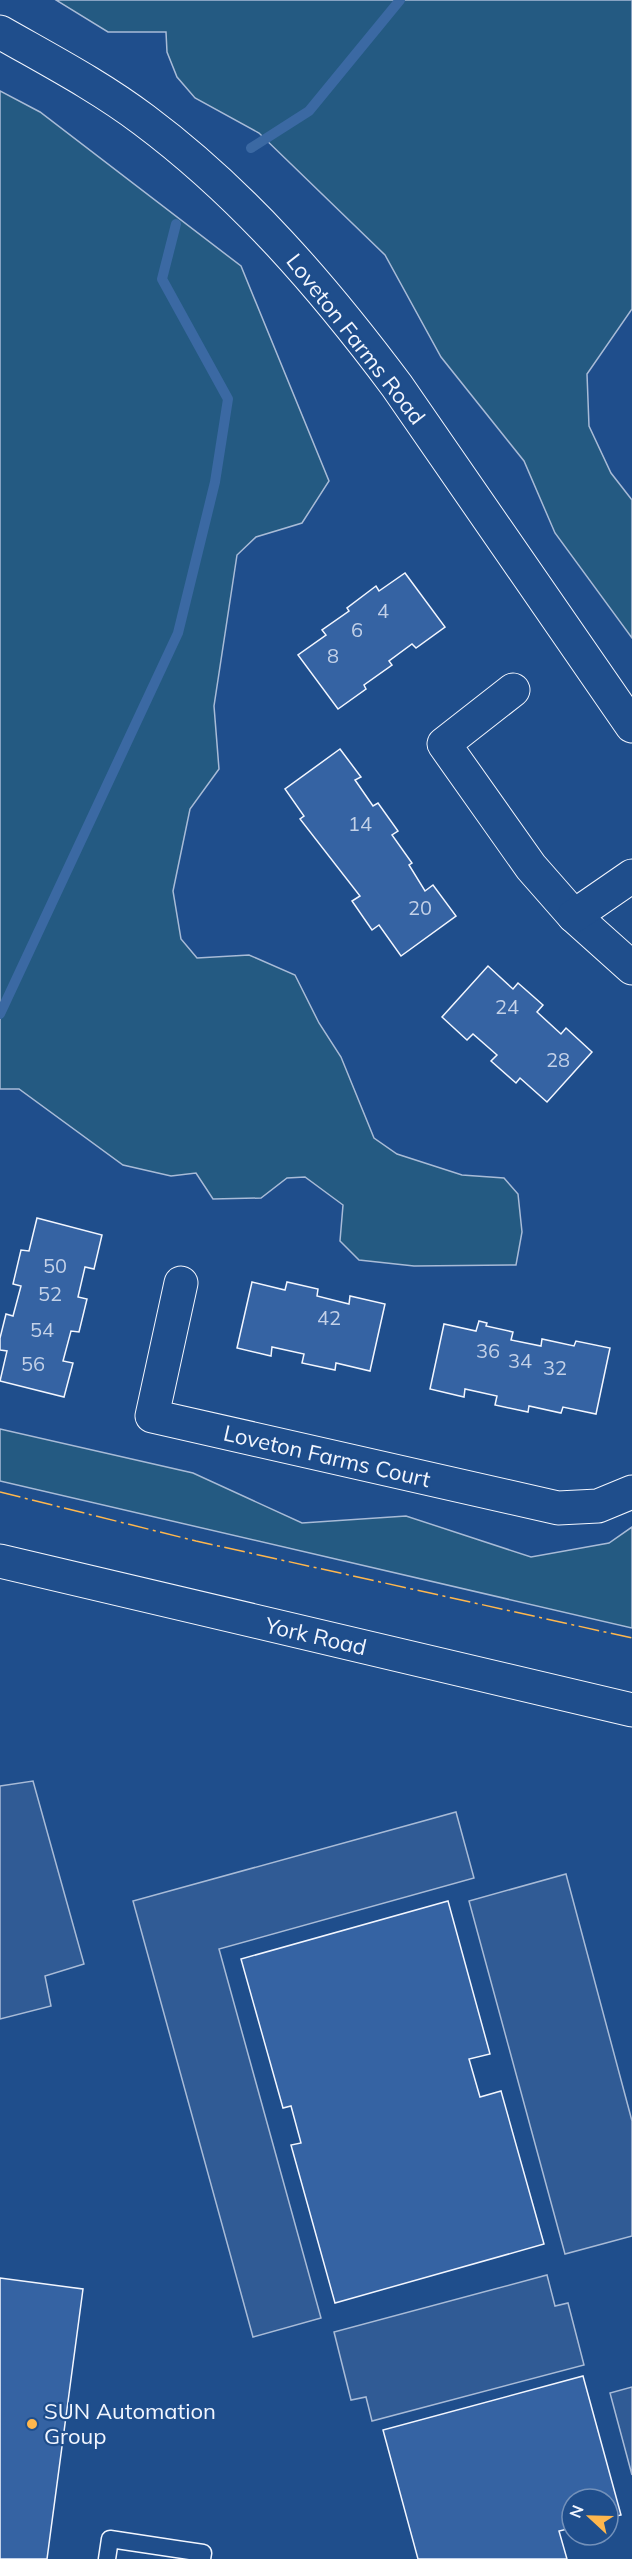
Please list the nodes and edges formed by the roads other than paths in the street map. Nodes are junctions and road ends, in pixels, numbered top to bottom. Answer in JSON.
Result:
{"nodes":[{"id":1,"x":0,"y":32,"type":"edge"},
{"id":2,"x":513,"y":690,"type":"dead end"},
{"id":3,"x":632,"y":726,"type":"edge"},
{"id":4,"x":632,"y":876,"type":"edge"},
{"id":5,"x":574,"y":916,"type":"junction"},
{"id":6,"x":632,"y":968,"type":"edge"},
{"id":7,"x":181,"y":1283,"type":"dead end"},
{"id":8,"x":632,"y":1492,"type":"edge"},
{"id":9,"x":0,"y":1561,"type":"edge"},
{"id":10,"x":632,"y":1710,"type":"edge"},
{"id":11,"x":107,"y":2559,"type":"edge"},
{"id":12,"x":202,"y":2559,"type":"edge"}],
"edges":[{"from":1,"to":3,"type":"street","name":"Loveton Farms Road"},
{"from":2,"to":5,"type":"street"},
{"from":4,"to":5,"type":"street"},
{"from":5,"to":6,"type":"street"},
{"from":7,"to":8,"type":"street","name":"Loveton Farms Court"},
{"from":9,"to":10,"type":"street","name":"York Road"},
{"from":11,"to":12,"type":"lane"}]}
